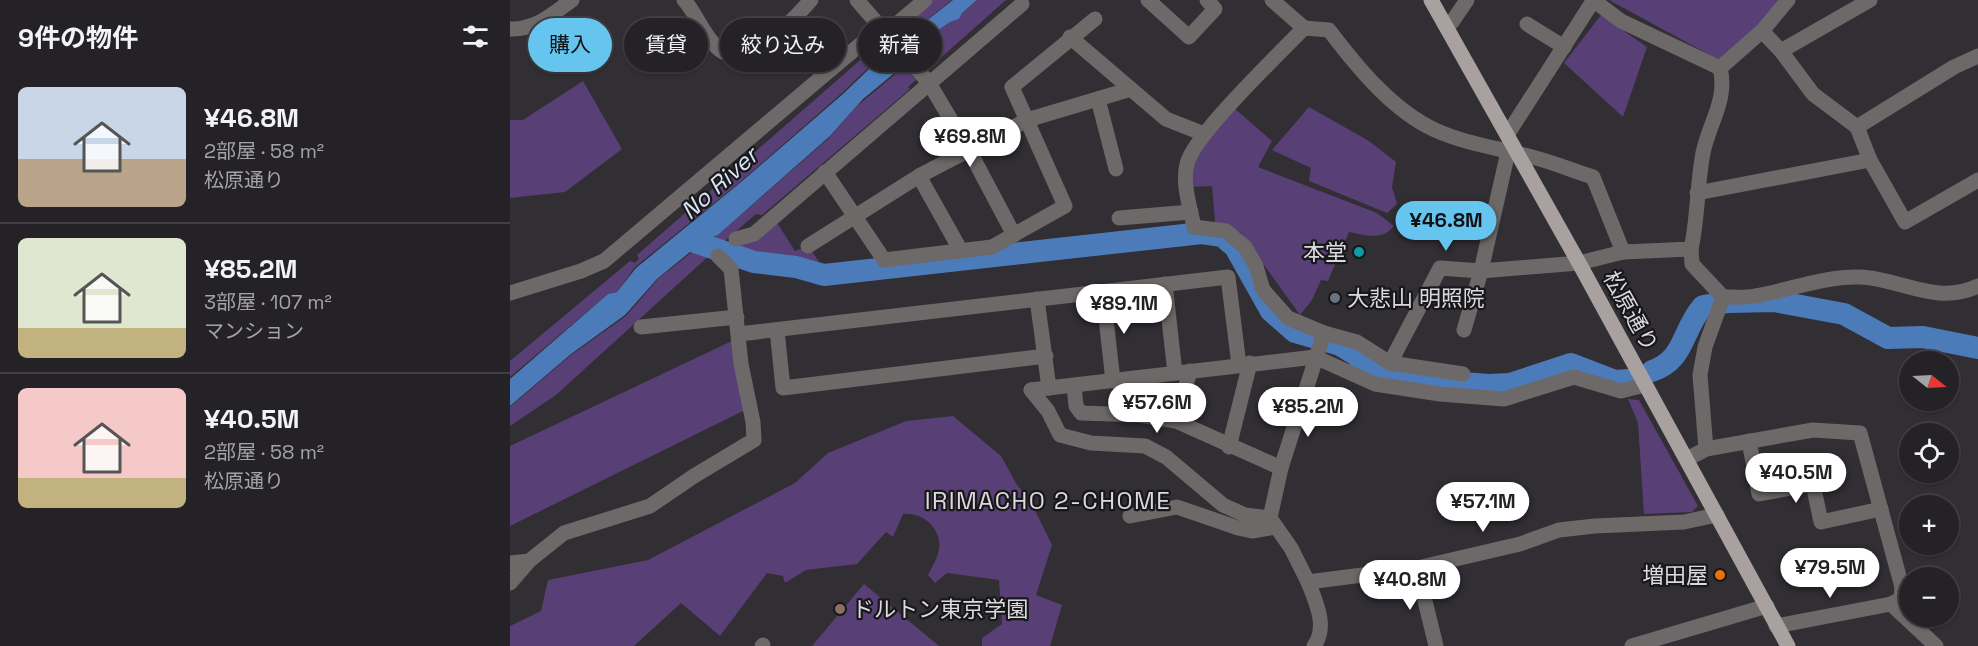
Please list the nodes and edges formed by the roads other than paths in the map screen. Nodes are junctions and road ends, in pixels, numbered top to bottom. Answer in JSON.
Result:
{"nodes":[{"id":1,"x":572,"y":0,"type":"edge"},
{"id":2,"x":684,"y":0,"type":"edge"},
{"id":3,"x":811,"y":0,"type":"edge"},
{"id":4,"x":926,"y":0,"type":"edge"},
{"id":5,"x":1148,"y":0,"type":"edge"},
{"id":6,"x":1207,"y":0,"type":"edge"},
{"id":7,"x":1272,"y":0,"type":"edge"},
{"id":8,"x":1431,"y":0,"type":"edge"},
{"id":9,"x":1467,"y":0,"type":"edge"},
{"id":10,"x":1593,"y":0,"type":"edge"},
{"id":11,"x":1788,"y":0,"type":"edge"},
{"id":12,"x":1870,"y":0,"type":"edge"},
{"id":13,"x":865,"y":2,"type":"edge"},
{"id":14,"x":1022,"y":4,"type":"dead end"},
{"id":15,"x":876,"y":18,"type":"edge"},
{"id":16,"x":903,"y":18,"type":"edge"},
{"id":17,"x":1095,"y":19,"type":"dead end"},
{"id":18,"x":1452,"y":22,"type":"dead end"},
{"id":19,"x":1527,"y":24,"type":"dead end"},
{"id":20,"x":1304,"y":28,"type":"junction"},
{"id":21,"x":510,"y":29,"type":"edge"},
{"id":22,"x":1762,"y":31,"type":"junction"},
{"id":23,"x":1070,"y":37,"type":"junction"},
{"id":24,"x":1564,"y":47,"type":"junction"},
{"id":25,"x":1781,"y":51,"type":"junction"},
{"id":26,"x":858,"y":54,"type":"edge"},
{"id":27,"x":1978,"y":56,"type":"edge"},
{"id":28,"x":1720,"y":68,"type":"junction"},
{"id":29,"x":919,"y":72,"type":"edge"},
{"id":30,"x":926,"y":80,"type":"junction"},
{"id":31,"x":1131,"y":89,"type":"junction"},
{"id":32,"x":1098,"y":99,"type":"junction"},
{"id":33,"x":1027,"y":120,"type":"junction"},
{"id":34,"x":1857,"y":127,"type":"junction"},
{"id":35,"x":1204,"y":134,"type":"junction"},
{"id":36,"x":1507,"y":135,"type":"junction"},
{"id":37,"x":969,"y":150,"type":"junction"},
{"id":38,"x":1513,"y":153,"type":"junction"},
{"id":39,"x":1870,"y":160,"type":"junction"},
{"id":40,"x":1116,"y":169,"type":"dead end"},
{"id":41,"x":825,"y":172,"type":"junction"},
{"id":42,"x":919,"y":176,"type":"junction"},
{"id":43,"x":1978,"y":180,"type":"edge"},
{"id":44,"x":1697,"y":193,"type":"junction"},
{"id":45,"x":1191,"y":212,"type":"junction"},
{"id":46,"x":854,"y":216,"type":"junction"},
{"id":47,"x":1119,"y":218,"type":"dead end"},
{"id":48,"x":1014,"y":235,"type":"junction"},
{"id":49,"x":736,"y":239,"type":"dead end"},
{"id":50,"x":808,"y":246,"type":"dead end"},
{"id":51,"x":1691,"y":249,"type":"junction"},
{"id":52,"x":962,"y":251,"type":"junction"},
{"id":53,"x":1623,"y":252,"type":"junction"},
{"id":54,"x":718,"y":256,"type":"dead end"},
{"id":55,"x":1579,"y":263,"type":"junction"},
{"id":56,"x":1481,"y":271,"type":"junction"},
{"id":57,"x":1165,"y":284,"type":"junction"},
{"id":58,"x":1978,"y":286,"type":"edge"},
{"id":59,"x":1103,"y":292,"type":"junction"},
{"id":60,"x":510,"y":293,"type":"edge"},
{"id":61,"x":1723,"y":297,"type":"junction"},
{"id":62,"x":1037,"y":299,"type":"junction"},
{"id":63,"x":737,"y":317,"type":"junction"},
{"id":64,"x":641,"y":327,"type":"dead end"},
{"id":65,"x":777,"y":330,"type":"junction"},
{"id":66,"x":1464,"y":330,"type":"dead end"},
{"id":67,"x":739,"y":334,"type":"junction"},
{"id":68,"x":1320,"y":344,"type":"junction"},
{"id":69,"x":1046,"y":356,"type":"junction"},
{"id":70,"x":1390,"y":363,"type":"junction"},
{"id":71,"x":1245,"y":364,"type":"junction"},
{"id":72,"x":1183,"y":372,"type":"junction"},
{"id":73,"x":1462,"y":374,"type":"dead end"},
{"id":74,"x":1113,"y":381,"type":"junction"},
{"id":75,"x":1645,"y":385,"type":"junction"},
{"id":76,"x":1074,"y":386,"type":"junction"},
{"id":77,"x":1049,"y":388,"type":"junction"},
{"id":78,"x":1176,"y":421,"type":"junction"},
{"id":79,"x":1749,"y":441,"type":"junction"},
{"id":80,"x":1229,"y":447,"type":"junction"},
{"id":81,"x":1706,"y":449,"type":"junction"},
{"id":82,"x":1687,"y":459,"type":"junction"},
{"id":83,"x":1281,"y":468,"type":"junction"},
{"id":84,"x":1881,"y":509,"type":"junction"},
{"id":85,"x":1717,"y":515,"type":"junction"},
{"id":86,"x":1130,"y":516,"type":"dead end"},
{"id":87,"x":1273,"y":522,"type":"junction"},
{"id":88,"x":529,"y":561,"type":"junction"},
{"id":89,"x":510,"y":563,"type":"edge"},
{"id":90,"x":1417,"y":568,"type":"junction"},
{"id":91,"x":1308,"y":582,"type":"junction"},
{"id":92,"x":510,"y":583,"type":"edge"},
{"id":93,"x":1891,"y":604,"type":"junction"},
{"id":94,"x":1767,"y":606,"type":"junction"},
{"id":95,"x":1776,"y":626,"type":"junction"},
{"id":96,"x":1314,"y":646,"type":"edge"},
{"id":97,"x":1436,"y":646,"type":"edge"},
{"id":98,"x":1632,"y":646,"type":"edge"},
{"id":99,"x":1788,"y":646,"type":"edge"},
{"id":100,"x":1936,"y":646,"type":"edge"}],
"edges":[{"from":1,"to":21,"type":"street"},
{"from":2,"to":3,"type":"street"},
{"from":4,"to":16,"type":"street"},
{"from":5,"to":6,"type":"street"},
{"from":7,"to":20,"type":"street"},
{"from":8,"to":36,"type":"main road","name":"松原通り"},
{"from":9,"to":18,"type":"street"},
{"from":10,"to":24,"type":"street"},
{"from":10,"to":28,"type":"street"},
{"from":11,"to":22,"type":"street"},
{"from":12,"to":25,"type":"street"},
{"from":13,"to":15,"type":"street"},
{"from":14,"to":30,"type":"street"},
{"from":17,"to":23,"type":"street"},
{"from":19,"to":24,"type":"street"},
{"from":20,"to":35,"type":"street"},
{"from":20,"to":38,"type":"street"},
{"from":22,"to":25,"type":"street"},
{"from":22,"to":28,"type":"street"},
{"from":23,"to":31,"type":"street"},
{"from":23,"to":33,"type":"street"},
{"from":24,"to":36,"type":"street"},
{"from":25,"to":34,"type":"street"},
{"from":26,"to":60,"type":"street"},
{"from":27,"to":34,"type":"street"},
{"from":28,"to":44,"type":"street"},
{"from":29,"to":30,"type":"street"},
{"from":30,"to":37,"type":"street"},
{"from":30,"to":41,"type":"street"},
{"from":31,"to":32,"type":"street"},
{"from":31,"to":35,"type":"street"},
{"from":32,"to":33,"type":"street"},
{"from":32,"to":40,"type":"street"},
{"from":33,"to":37,"type":"street"},
{"from":33,"to":48,"type":"street"},
{"from":34,"to":39,"type":"street"},
{"from":35,"to":45,"type":"street"},
{"from":36,"to":38,"type":"main road","name":"松原通り"},
{"from":37,"to":42,"type":"street"},
{"from":37,"to":48,"type":"street"},
{"from":38,"to":53,"type":"street"},
{"from":38,"to":55,"type":"main road","name":"松原通り"},
{"from":38,"to":56,"type":"street"},
{"from":39,"to":43,"type":"street"},
{"from":39,"to":44,"type":"street"},
{"from":41,"to":46,"type":"street"},
{"from":41,"to":49,"type":"street"},
{"from":42,"to":46,"type":"street"},
{"from":42,"to":52,"type":"street"},
{"from":44,"to":51,"type":"street"},
{"from":45,"to":47,"type":"street"},
{"from":45,"to":68,"type":"street"},
{"from":46,"to":50,"type":"street"},
{"from":46,"to":52,"type":"street"},
{"from":48,"to":52,"type":"street"},
{"from":51,"to":53,"type":"street"},
{"from":51,"to":61,"type":"street"},
{"from":53,"to":55,"type":"street"},
{"from":54,"to":63,"type":"street"},
{"from":55,"to":56,"type":"street"},
{"from":55,"to":75,"type":"main road","name":"松原通り"},
{"from":56,"to":66,"type":"street"},
{"from":56,"to":70,"type":"street"},
{"from":57,"to":59,"type":"street"},
{"from":57,"to":71,"type":"street"},
{"from":57,"to":72,"type":"street"},
{"from":58,"to":61,"type":"street"},
{"from":59,"to":62,"type":"street"},
{"from":59,"to":74,"type":"street"},
{"from":61,"to":81,"type":"street"},
{"from":62,"to":65,"type":"street"},
{"from":62,"to":69,"type":"street"},
{"from":63,"to":64,"type":"street"},
{"from":63,"to":67,"type":"street"},
{"from":65,"to":67,"type":"street"},
{"from":65,"to":69,"type":"street"},
{"from":67,"to":88,"type":"street"},
{"from":68,"to":70,"type":"street"},
{"from":68,"to":71,"type":"street"},
{"from":68,"to":75,"type":"street"},
{"from":68,"to":83,"type":"street"},
{"from":69,"to":77,"type":"street"},
{"from":70,"to":73,"type":"street"},
{"from":71,"to":72,"type":"street"},
{"from":71,"to":80,"type":"street"},
{"from":72,"to":74,"type":"street"},
{"from":72,"to":78,"type":"street"},
{"from":74,"to":76,"type":"street"},
{"from":75,"to":82,"type":"main road","name":"松原通り"},
{"from":76,"to":77,"type":"street"},
{"from":76,"to":78,"type":"street"},
{"from":77,"to":87,"type":"street"},
{"from":78,"to":80,"type":"street"},
{"from":79,"to":81,"type":"street"},
{"from":79,"to":84,"type":"street"},
{"from":79,"to":84,"type":"street"},
{"from":80,"to":83,"type":"street"},
{"from":81,"to":82,"type":"street"},
{"from":82,"to":85,"type":"main road","name":"松原通り"},
{"from":83,"to":87,"type":"street"},
{"from":84,"to":93,"type":"street"},
{"from":85,"to":90,"type":"street"},
{"from":85,"to":94,"type":"main road","name":"松原通り"},
{"from":86,"to":87,"type":"street"},
{"from":87,"to":91,"type":"street"},
{"from":88,"to":89,"type":"street"},
{"from":88,"to":92,"type":"street"},
{"from":90,"to":91,"type":"street"},
{"from":90,"to":97,"type":"street"},
{"from":91,"to":96,"type":"street"},
{"from":93,"to":95,"type":"street"},
{"from":93,"to":100,"type":"street"},
{"from":94,"to":95,"type":"main road","name":"松原通り"},
{"from":94,"to":98,"type":"street"},
{"from":95,"to":99,"type":"main road","name":"松原通り"}]}
